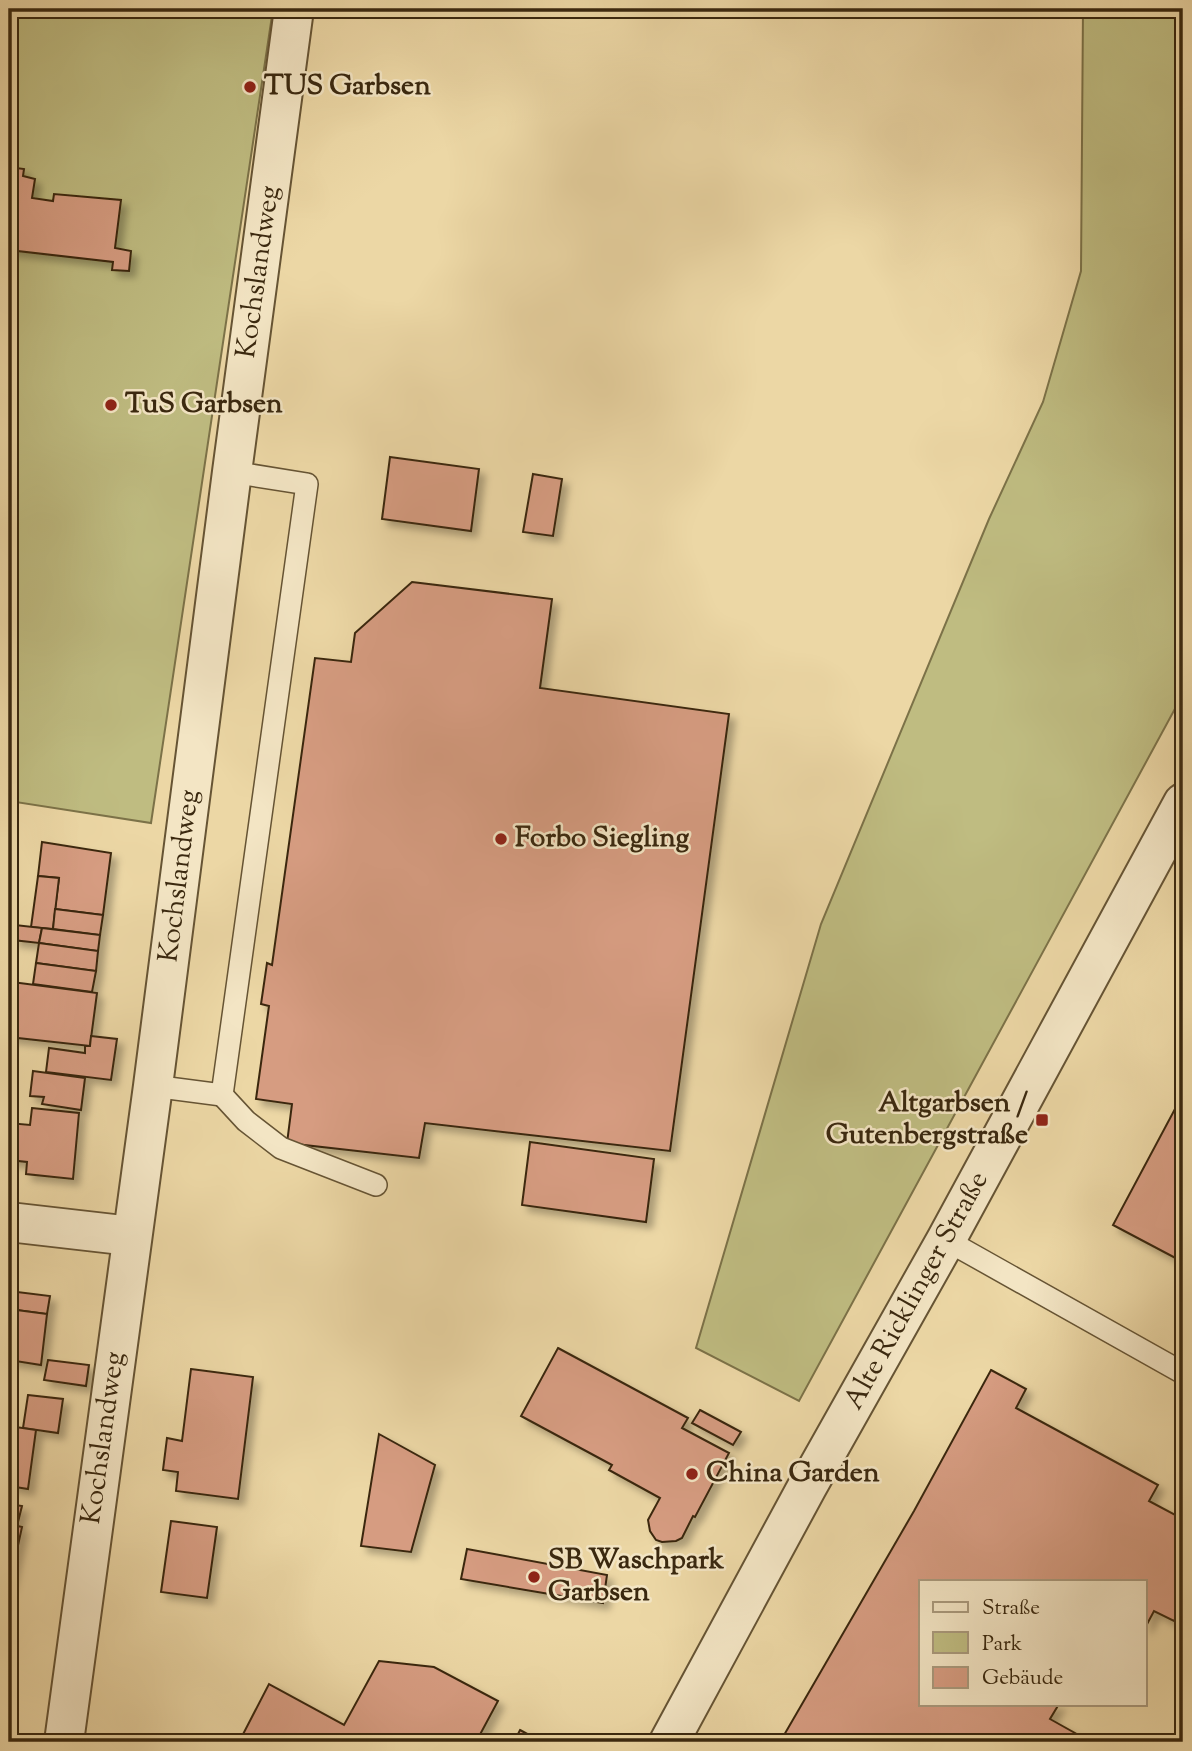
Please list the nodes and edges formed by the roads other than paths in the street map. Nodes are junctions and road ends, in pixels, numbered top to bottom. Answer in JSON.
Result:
{"nodes":[{"id":1,"x":294,"y":9,"type":"edge"},
{"id":2,"x":232,"y":471,"type":"junction"},
{"id":3,"x":1183,"y":803,"type":"edge"},
{"id":4,"x":153,"y":1086,"type":"junction"},
{"id":5,"x":222,"y":1095,"type":"junction"},
{"id":6,"x":376,"y":1185,"type":"dead end"},
{"id":7,"x":9,"y":1222,"type":"edge"},
{"id":8,"x":131,"y":1237,"type":"junction"},
{"id":9,"x":946,"y":1240,"type":"junction"},
{"id":10,"x":1183,"y":1373,"type":"edge"},
{"id":11,"x":64,"y":1742,"type":"edge"},
{"id":12,"x":669,"y":1742,"type":"edge"}],
"edges":[{"from":1,"to":2,"type":"street","name":"Kochslandweg"},
{"from":2,"to":4,"type":"street","name":"Kochslandweg"},
{"from":2,"to":5,"type":"lane"},
{"from":3,"to":9,"type":"street","name":"Alte Ricklinger Straße"},
{"from":4,"to":5,"type":"lane"},
{"from":4,"to":8,"type":"street","name":"Kochslandweg"},
{"from":5,"to":6,"type":"lane"},
{"from":7,"to":8,"type":"street"},
{"from":8,"to":11,"type":"street","name":"Kochslandweg"},
{"from":9,"to":10,"type":"lane"},
{"from":9,"to":12,"type":"street","name":"Alte Ricklinger Straße"}]}
